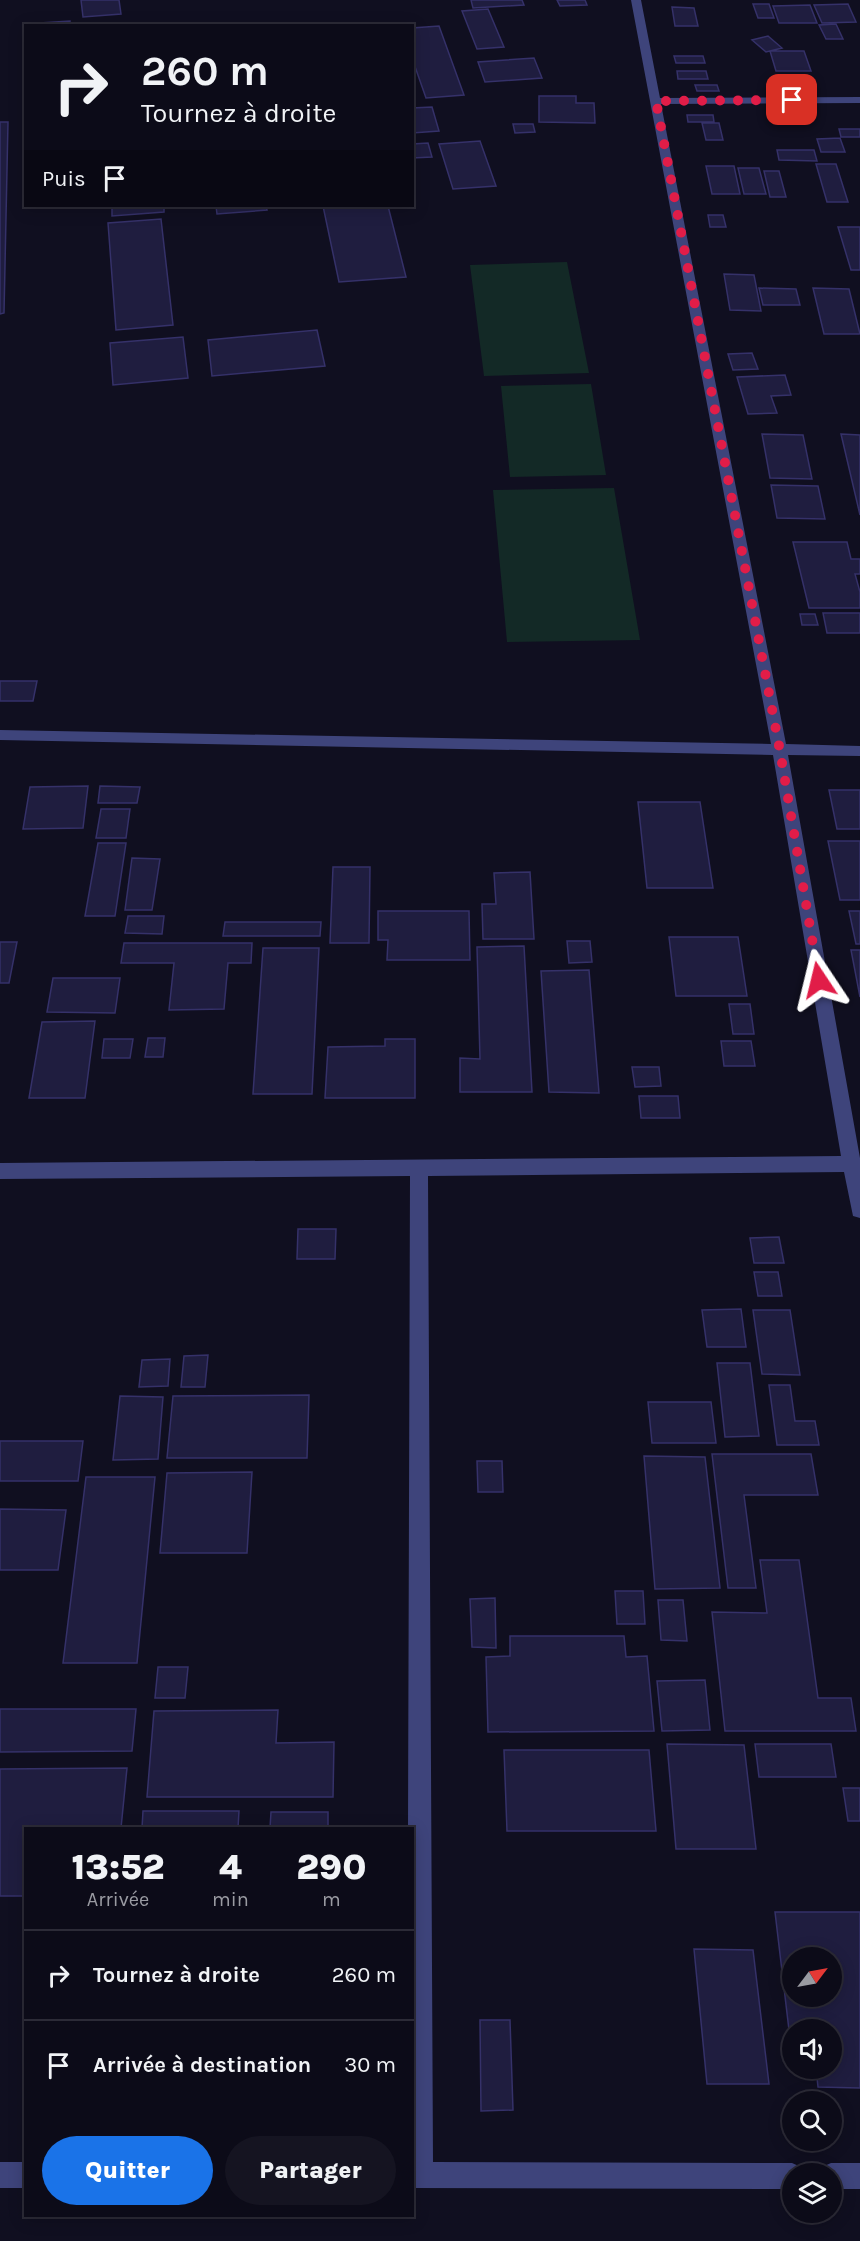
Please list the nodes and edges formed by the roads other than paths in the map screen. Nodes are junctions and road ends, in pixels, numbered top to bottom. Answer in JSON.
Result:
{"nodes":[{"id":1,"x":636,"y":0,"type":"edge"},
{"id":2,"x":860,"y":100,"type":"edge"},
{"id":3,"x":656,"y":101,"type":"junction"},
{"id":4,"x":0,"y":735,"type":"edge"},
{"id":5,"x":780,"y":751,"type":"junction"},
{"id":6,"x":860,"y":751,"type":"edge"},
{"id":7,"x":851,"y":1164,"type":"junction"},
{"id":8,"x":419,"y":1168,"type":"junction"},
{"id":9,"x":0,"y":1171,"type":"edge"},
{"id":10,"x":860,"y":1210,"type":"edge"},
{"id":11,"x":0,"y":2175,"type":"edge"},
{"id":12,"x":24,"y":2175,"type":"edge"},
{"id":13,"x":416,"y":2175,"type":"edge"},
{"id":14,"x":782,"y":2176,"type":"edge"},
{"id":15,"x":842,"y":2176,"type":"edge"},
{"id":16,"x":860,"y":2176,"type":"edge"}],
"edges":[{"from":1,"to":3,"type":"street"},
{"from":2,"to":3,"type":"street"},
{"from":3,"to":5,"type":"street"},
{"from":4,"to":5,"type":"street"},
{"from":5,"to":6,"type":"street"},
{"from":5,"to":7,"type":"street"},
{"from":7,"to":8,"type":"street"},
{"from":7,"to":10,"type":"street"},
{"from":8,"to":9,"type":"street"},
{"from":8,"to":13,"type":"street"},
{"from":11,"to":12,"type":"street"},
{"from":13,"to":14,"type":"street"},
{"from":15,"to":16,"type":"street"}]}
